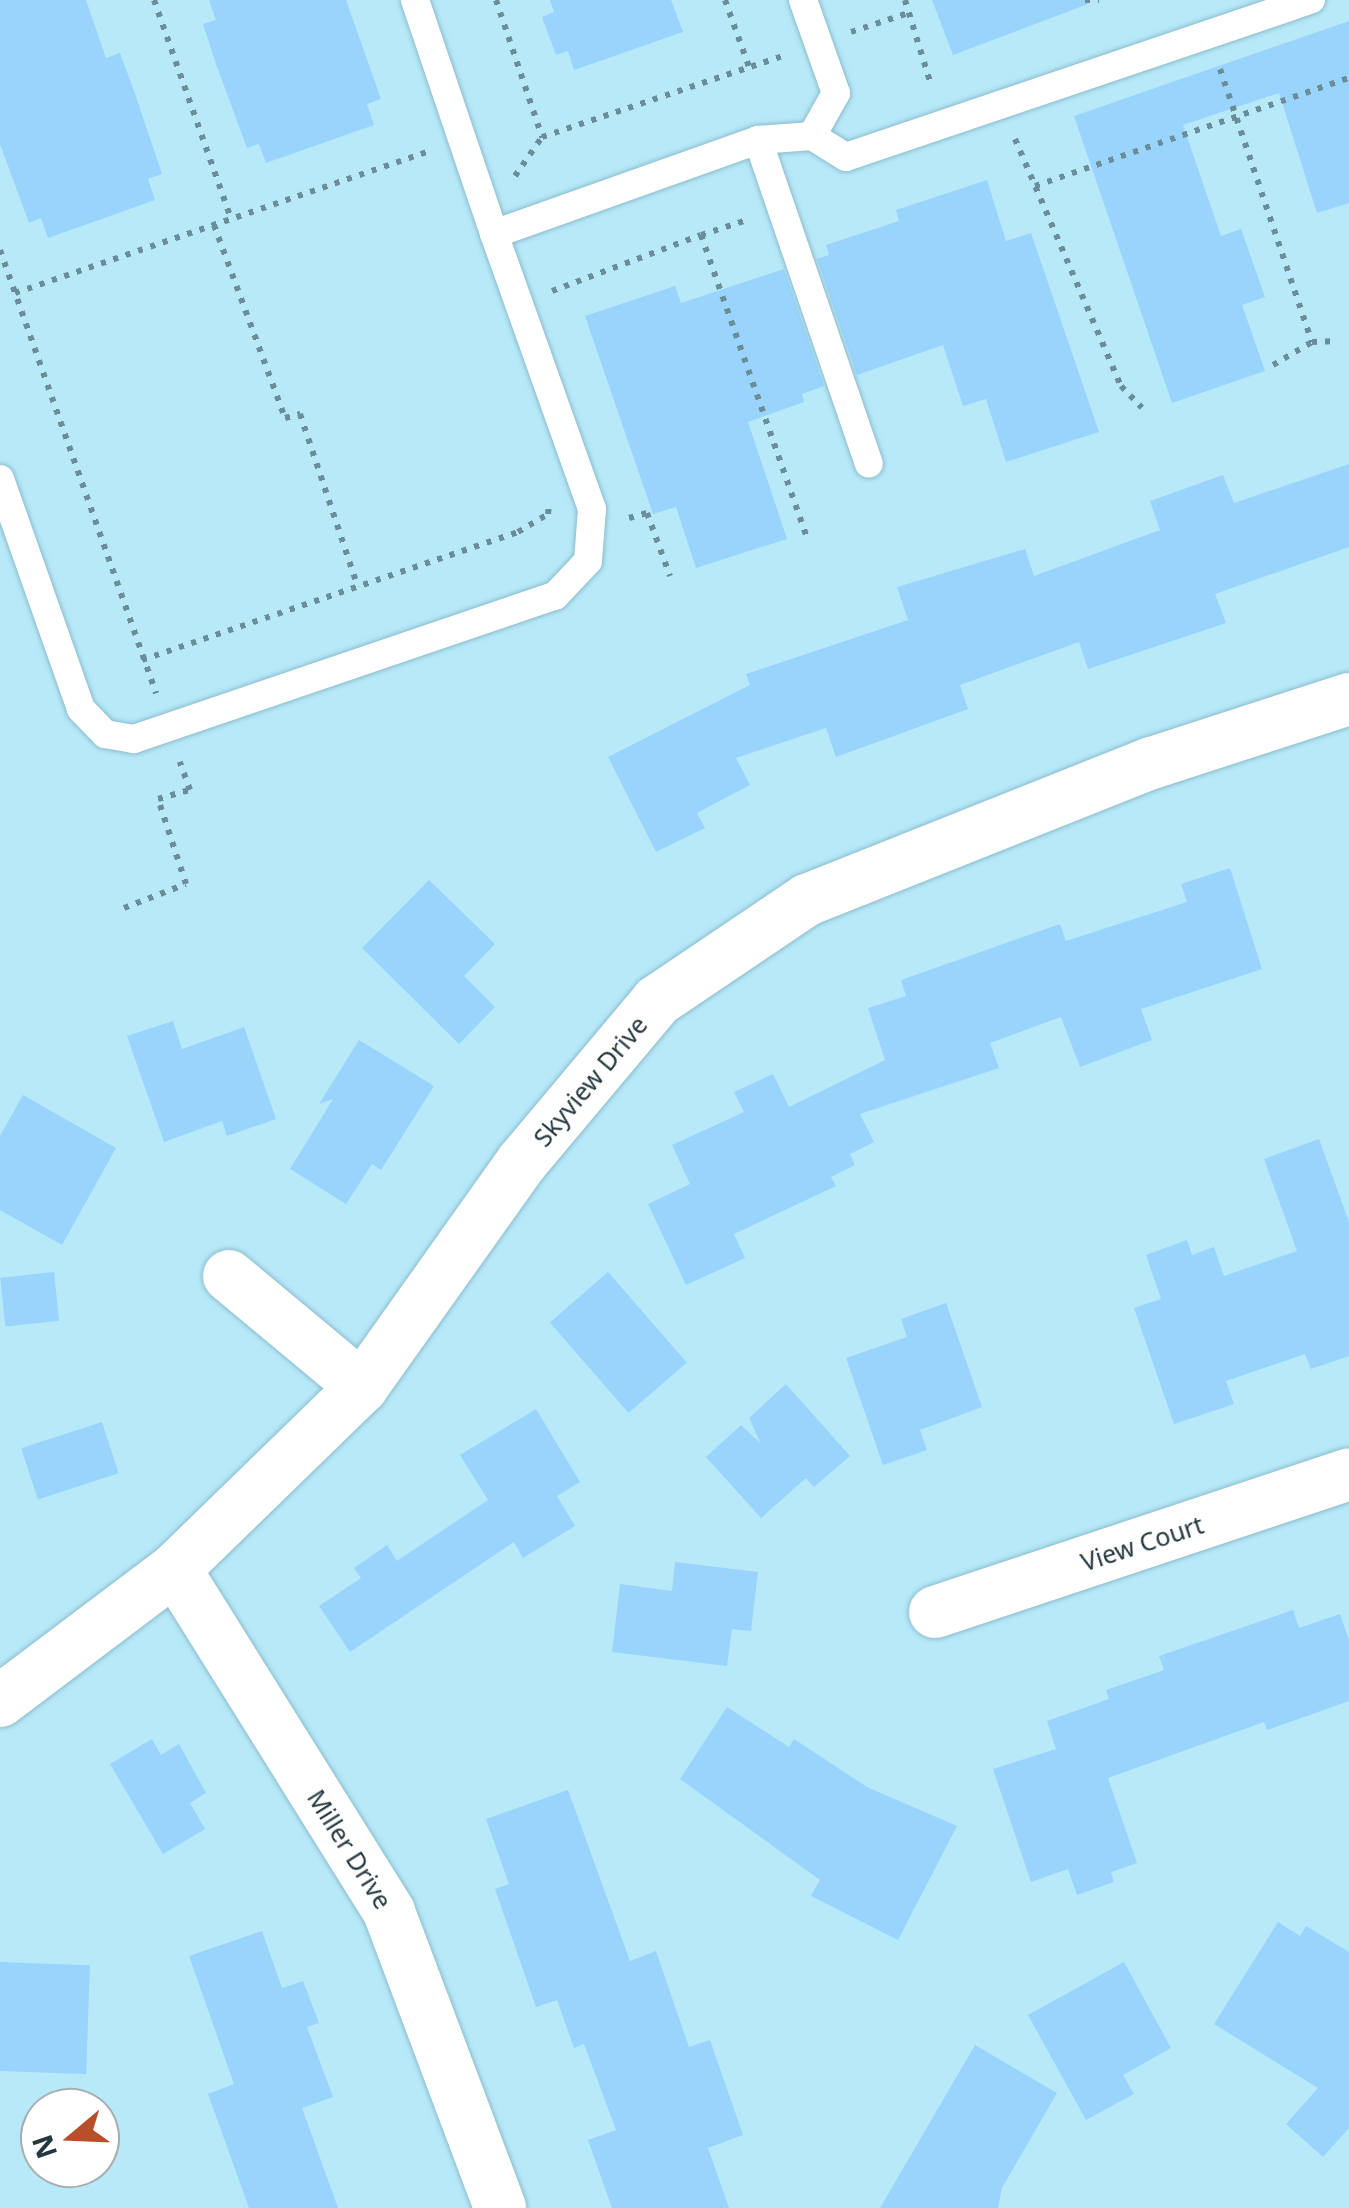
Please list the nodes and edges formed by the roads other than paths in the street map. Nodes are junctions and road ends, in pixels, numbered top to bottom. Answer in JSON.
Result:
{"nodes":[{"id":1,"x":415,"y":0,"type":"edge"},
{"id":2,"x":804,"y":0,"type":"edge"},
{"id":3,"x":1311,"y":0,"type":"edge"},
{"id":4,"x":812,"y":136,"type":"junction"},
{"id":5,"x":758,"y":140,"type":"junction"},
{"id":6,"x":494,"y":234,"type":"junction"},
{"id":7,"x":869,"y":464,"type":"dead end"},
{"id":8,"x":0,"y":479,"type":"edge"},
{"id":9,"x":1349,"y":700,"type":"edge"},
{"id":10,"x":229,"y":1276,"type":"dead end"},
{"id":11,"x":362,"y":1387,"type":"junction"},
{"id":12,"x":1349,"y":1474,"type":"edge"},
{"id":13,"x":175,"y":1569,"type":"junction"},
{"id":14,"x":936,"y":1612,"type":"dead end"},
{"id":15,"x":0,"y":1701,"type":"edge"},
{"id":16,"x":500,"y":2208,"type":"edge"}],
"edges":[{"from":1,"to":6,"type":"lane"},
{"from":2,"to":4,"type":"lane"},
{"from":3,"to":4,"type":"lane"},
{"from":4,"to":5,"type":"lane"},
{"from":5,"to":6,"type":"lane"},
{"from":5,"to":7,"type":"lane"},
{"from":6,"to":8,"type":"lane"},
{"from":9,"to":11,"type":"street","name":"Skyview Drive"},
{"from":10,"to":11,"type":"street"},
{"from":11,"to":13,"type":"street","name":"Skyview Drive"},
{"from":12,"to":14,"type":"street","name":"View Court"},
{"from":13,"to":15,"type":"street","name":"Skyview Drive"},
{"from":13,"to":16,"type":"street","name":"Miller Drive"}]}
